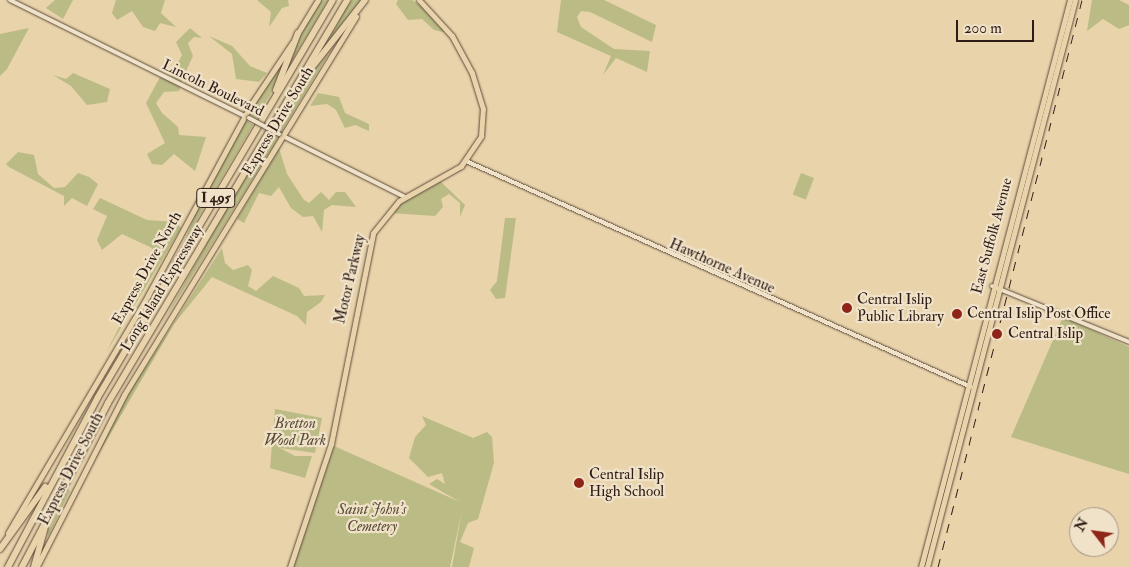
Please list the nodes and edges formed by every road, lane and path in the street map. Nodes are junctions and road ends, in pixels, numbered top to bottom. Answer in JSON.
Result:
{"nodes":[{"id":1,"x":10,"y":0,"type":"edge"},
{"id":2,"x":318,"y":0,"type":"edge"},
{"id":3,"x":333,"y":0,"type":"edge"},
{"id":4,"x":347,"y":0,"type":"edge"},
{"id":5,"x":365,"y":0,"type":"edge"},
{"id":6,"x":419,"y":0,"type":"edge"},
{"id":7,"x":1070,"y":0,"type":"edge"},
{"id":8,"x":1075,"y":0,"type":"edge"},
{"id":9,"x":298,"y":33,"type":"junction"},
{"id":10,"x":283,"y":108,"type":"junction"},
{"id":11,"x":247,"y":117,"type":"junction"},
{"id":12,"x":254,"y":134,"type":"junction"},
{"id":13,"x":282,"y":135,"type":"junction"},
{"id":14,"x":466,"y":161,"type":"junction"},
{"id":15,"x":405,"y":197,"type":"junction"},
{"id":16,"x":994,"y":287,"type":"junction"},
{"id":17,"x":1129,"y":342,"type":"edge"},
{"id":18,"x":968,"y":386,"type":"junction"},
{"id":19,"x":53,"y":479,"type":"junction"},
{"id":20,"x":54,"y":502,"type":"junction"},
{"id":21,"x":0,"y":549,"type":"edge"},
{"id":22,"x":8,"y":567,"type":"edge"},
{"id":23,"x":22,"y":567,"type":"edge"},
{"id":24,"x":35,"y":567,"type":"edge"},
{"id":25,"x":290,"y":567,"type":"edge"},
{"id":26,"x":921,"y":567,"type":"edge"},
{"id":27,"x":927,"y":567,"type":"edge"}],
"edges":[{"from":1,"to":11,"type":"street","name":"Lincoln Boulevard"},
{"from":2,"to":9,"type":"main road","name":"Express Drive North"},
{"from":3,"to":12,"type":"highway","name":"Long Island Expressway","number":"I 495"},
{"from":4,"to":10,"type":"highway","name":"Long Island Expressway","number":"I 495"},
{"from":5,"to":10,"type":"highway"},
{"from":5,"to":13,"type":"main road","name":"Express Drive South"},
{"from":6,"to":14,"type":"main road","name":"Motor Parkway"},
{"from":7,"to":16,"type":"main road","name":"East Suffolk Avenue"},
{"from":8,"to":16,"type":"main road","name":"East Suffolk Avenue"},
{"from":9,"to":11,"type":"main road","name":"Express Drive North"},
{"from":9,"to":12,"type":"highway"},
{"from":10,"to":20,"type":"highway","name":"Long Island Expressway","number":"I 495"},
{"from":11,"to":13,"type":"street","name":"Lincoln Boulevard","bridge":true},
{"from":11,"to":21,"type":"main road","name":"Express Drive North"},
{"from":12,"to":19,"type":"highway","name":"Long Island Expressway","number":"I 495"},
{"from":13,"to":15,"type":"street","name":"Lincoln Boulevard"},
{"from":13,"to":24,"type":"main road","name":"Express Drive South"},
{"from":14,"to":15,"type":"main road","name":"Motor Parkway"},
{"from":14,"to":18,"type":"street","name":"Hawthorne Avenue"},
{"from":15,"to":25,"type":"main road","name":"Motor Parkway"},
{"from":16,"to":17,"type":"street"},
{"from":16,"to":18,"type":"main road","name":"East Suffolk Avenue"},
{"from":18,"to":26,"type":"main road","name":"East Suffolk Avenue"},
{"from":18,"to":27,"type":"main road","name":"East Suffolk Avenue"},
{"from":19,"to":21,"type":"highway"},
{"from":19,"to":22,"type":"highway","name":"Long Island Expressway","number":"I 495"},
{"from":20,"to":23,"type":"highway","name":"Long Island Expressway","number":"I 495"},
{"from":20,"to":24,"type":"highway"}]}
